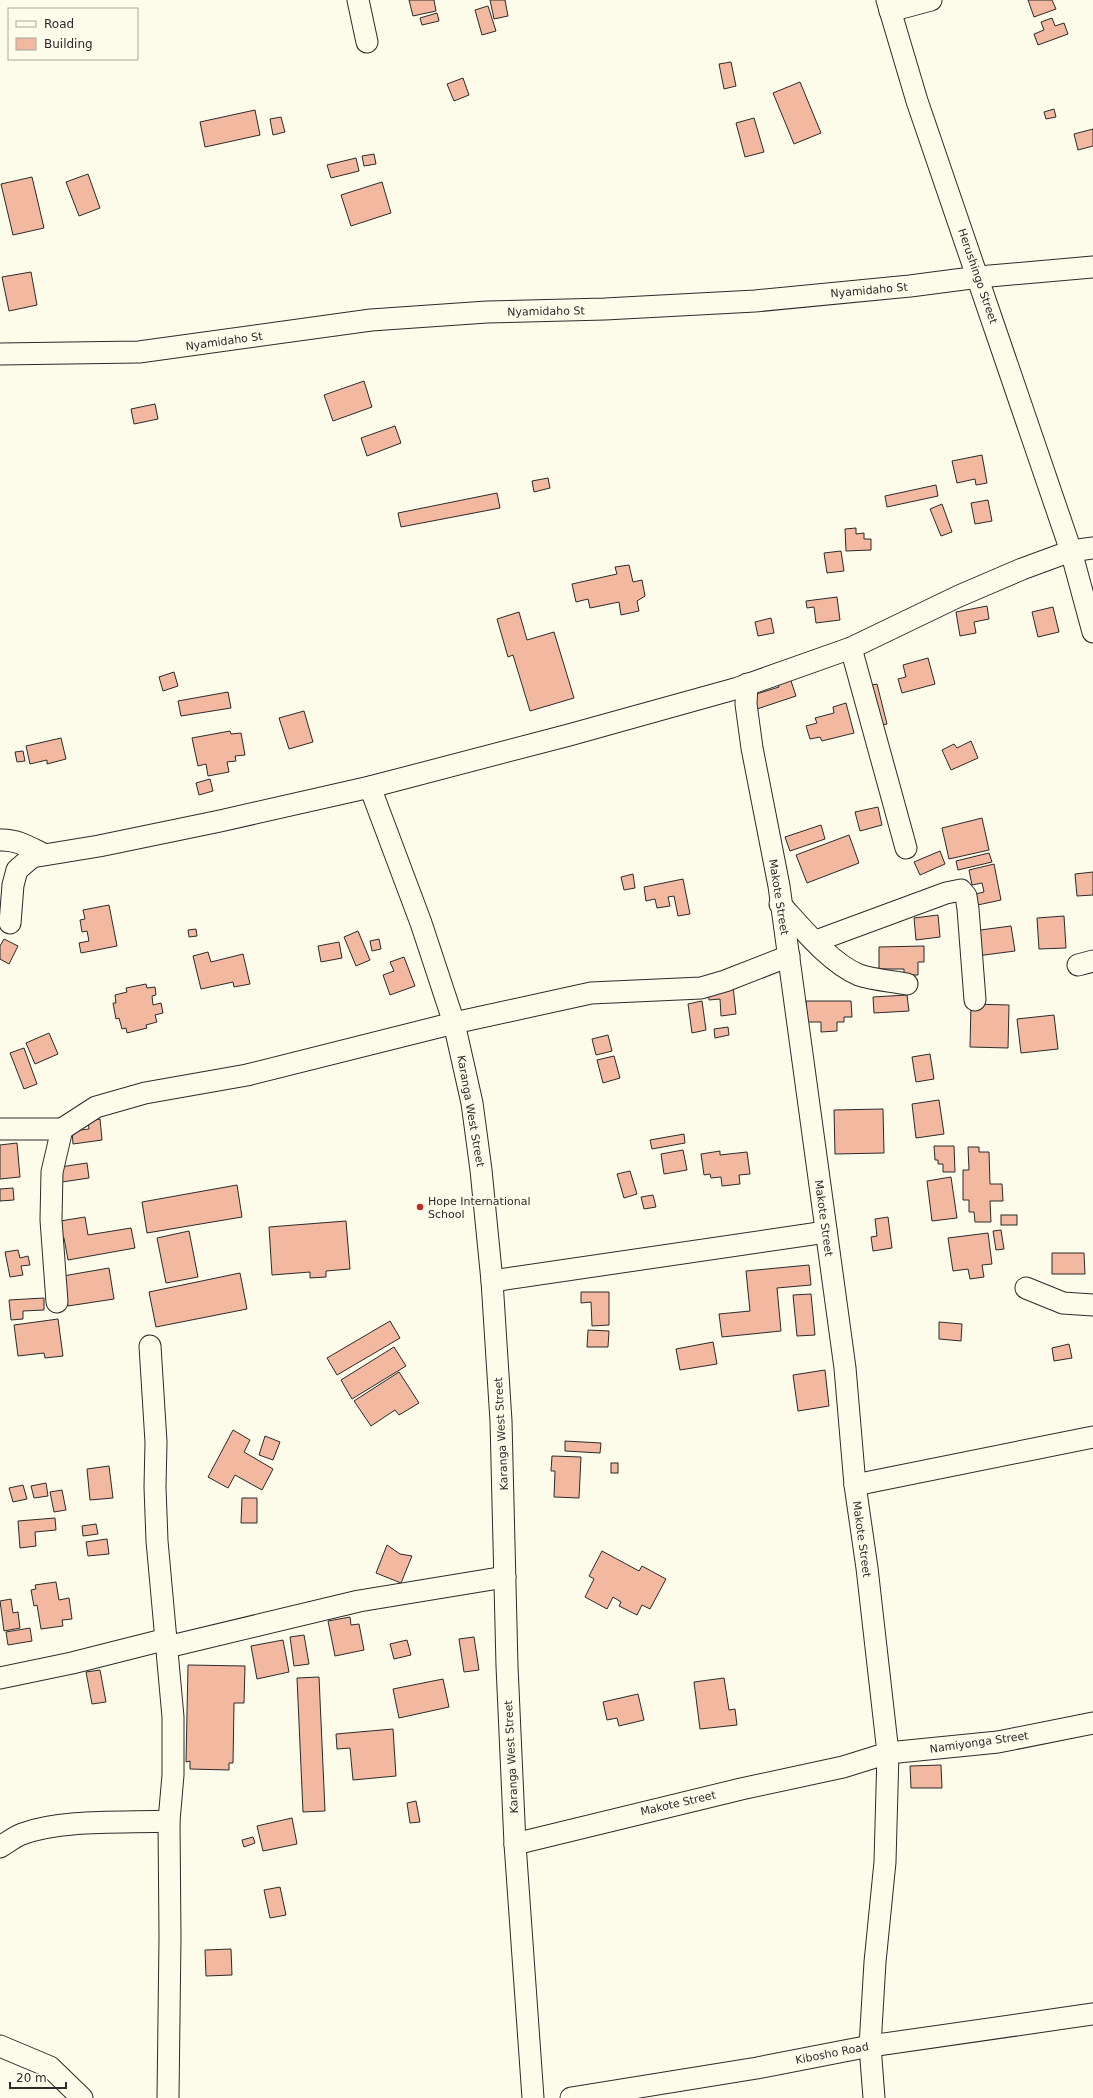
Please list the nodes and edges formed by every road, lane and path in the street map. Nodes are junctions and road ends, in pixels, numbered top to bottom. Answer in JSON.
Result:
{"nodes":[{"id":1,"x":358,"y":0,"type":"edge"},
{"id":2,"x":931,"y":0,"type":"edge"},
{"id":3,"x":888,"y":6,"type":"edge"},
{"id":4,"x":367,"y":42,"type":"dead end"},
{"id":5,"x":1093,"y":267,"type":"edge"},
{"id":6,"x":979,"y":277,"type":"junction"},
{"id":7,"x":0,"y":354,"type":"edge"},
{"id":8,"x":1093,"y":548,"type":"edge"},
{"id":9,"x":1071,"y":551,"type":"junction"},
{"id":10,"x":1093,"y":632,"type":"edge"},
{"id":11,"x":851,"y":648,"type":"junction"},
{"id":12,"x":747,"y":684,"type":"junction"},
{"id":13,"x":370,"y":786,"type":"junction"},
{"id":14,"x":0,"y":840,"type":"edge"},
{"id":15,"x":906,"y":848,"type":"dead end"},
{"id":16,"x":43,"y":854,"type":"junction"},
{"id":17,"x":780,"y":904,"type":"junction"},
{"id":18,"x":10,"y":923,"type":"dead end"},
{"id":19,"x":816,"y":941,"type":"junction"},
{"id":20,"x":789,"y":956,"type":"junction"},
{"id":21,"x":907,"y":984,"type":"dead end"},
{"id":22,"x":975,"y":1000,"type":"dead end"},
{"id":23,"x":454,"y":1023,"type":"junction"},
{"id":24,"x":0,"y":1129,"type":"edge"},
{"id":25,"x":62,"y":1129,"type":"junction"},
{"id":26,"x":826,"y":1232,"type":"junction"},
{"id":27,"x":492,"y":1281,"type":"junction"},
{"id":28,"x":1026,"y":1288,"type":"dead end"},
{"id":29,"x":57,"y":1302,"type":"dead end"},
{"id":30,"x":1093,"y":1306,"type":"edge"},
{"id":31,"x":150,"y":1346,"type":"dead end"},
{"id":32,"x":1093,"y":1437,"type":"edge"},
{"id":33,"x":855,"y":1485,"type":"junction"},
{"id":34,"x":505,"y":1577,"type":"junction"},
{"id":35,"x":167,"y":1643,"type":"junction"},
{"id":36,"x":0,"y":1678,"type":"edge"},
{"id":37,"x":1093,"y":1722,"type":"edge"},
{"id":38,"x":888,"y":1753,"type":"junction"},
{"id":39,"x":169,"y":1821,"type":"junction"},
{"id":40,"x":515,"y":1844,"type":"junction"},
{"id":41,"x":0,"y":1846,"type":"edge"},
{"id":42,"x":1093,"y":2014,"type":"edge"},
{"id":43,"x":0,"y":2046,"type":"edge"},
{"id":44,"x":870,"y":2046,"type":"junction"},
{"id":45,"x":82,"y":2098,"type":"edge"},
{"id":46,"x":168,"y":2098,"type":"edge"},
{"id":47,"x":533,"y":2098,"type":"edge"},
{"id":48,"x":571,"y":2098,"type":"edge"},
{"id":49,"x":874,"y":2098,"type":"edge"}],
"edges":[{"from":1,"to":4,"type":"street"},
{"from":2,"to":3,"type":"street"},
{"from":3,"to":6,"type":"street","name":"Herushingo Street"},
{"from":5,"to":6,"type":"street","name":"Nyamidaho St"},
{"from":6,"to":7,"type":"street","name":"Nyamidaho St"},
{"from":6,"to":9,"type":"street","name":"Herushingo Street"},
{"from":8,"to":9,"type":"street"},
{"from":9,"to":10,"type":"street","name":"Herushingo Street"},
{"from":9,"to":11,"type":"street"},
{"from":11,"to":12,"type":"street"},
{"from":11,"to":15,"type":"street"},
{"from":12,"to":13,"type":"street"},
{"from":12,"to":17,"type":"street","name":"Makote Street"},
{"from":13,"to":16,"type":"street"},
{"from":13,"to":23,"type":"street","name":"Karanga West Street"},
{"from":14,"to":16,"type":"street"},
{"from":16,"to":18,"type":"street"},
{"from":17,"to":19,"type":"street"},
{"from":17,"to":20,"type":"street","name":"Makote Street"},
{"from":19,"to":21,"type":"street"},
{"from":19,"to":22,"type":"street"},
{"from":20,"to":23,"type":"street"},
{"from":20,"to":26,"type":"street","name":"Makote Street"},
{"from":23,"to":25,"type":"street"},
{"from":23,"to":27,"type":"street","name":"Karanga West Street"},
{"from":24,"to":25,"type":"street"},
{"from":25,"to":29,"type":"street"},
{"from":26,"to":27,"type":"street"},
{"from":26,"to":33,"type":"street","name":"Makote Street"},
{"from":27,"to":34,"type":"street","name":"Karanga West Street"},
{"from":28,"to":30,"type":"street"},
{"from":31,"to":35,"type":"street"},
{"from":32,"to":33,"type":"street"},
{"from":33,"to":38,"type":"street","name":"Makote Street"},
{"from":34,"to":35,"type":"street"},
{"from":34,"to":40,"type":"street","name":"Karanga West Street"},
{"from":35,"to":36,"type":"street"},
{"from":35,"to":39,"type":"street"},
{"from":37,"to":38,"type":"street","name":"Namiyonga Street"},
{"from":38,"to":40,"type":"street","name":"Makote Street"},
{"from":38,"to":44,"type":"street","name":"Makote Street"},
{"from":39,"to":41,"type":"street"},
{"from":39,"to":46,"type":"street"},
{"from":40,"to":47,"type":"street","name":"Karanga West Street"},
{"from":42,"to":44,"type":"street","name":"Kibosho Road"},
{"from":43,"to":45,"type":"street"},
{"from":44,"to":48,"type":"street","name":"Kibosho Road"},
{"from":44,"to":49,"type":"street","name":"Makote Street"}]}
